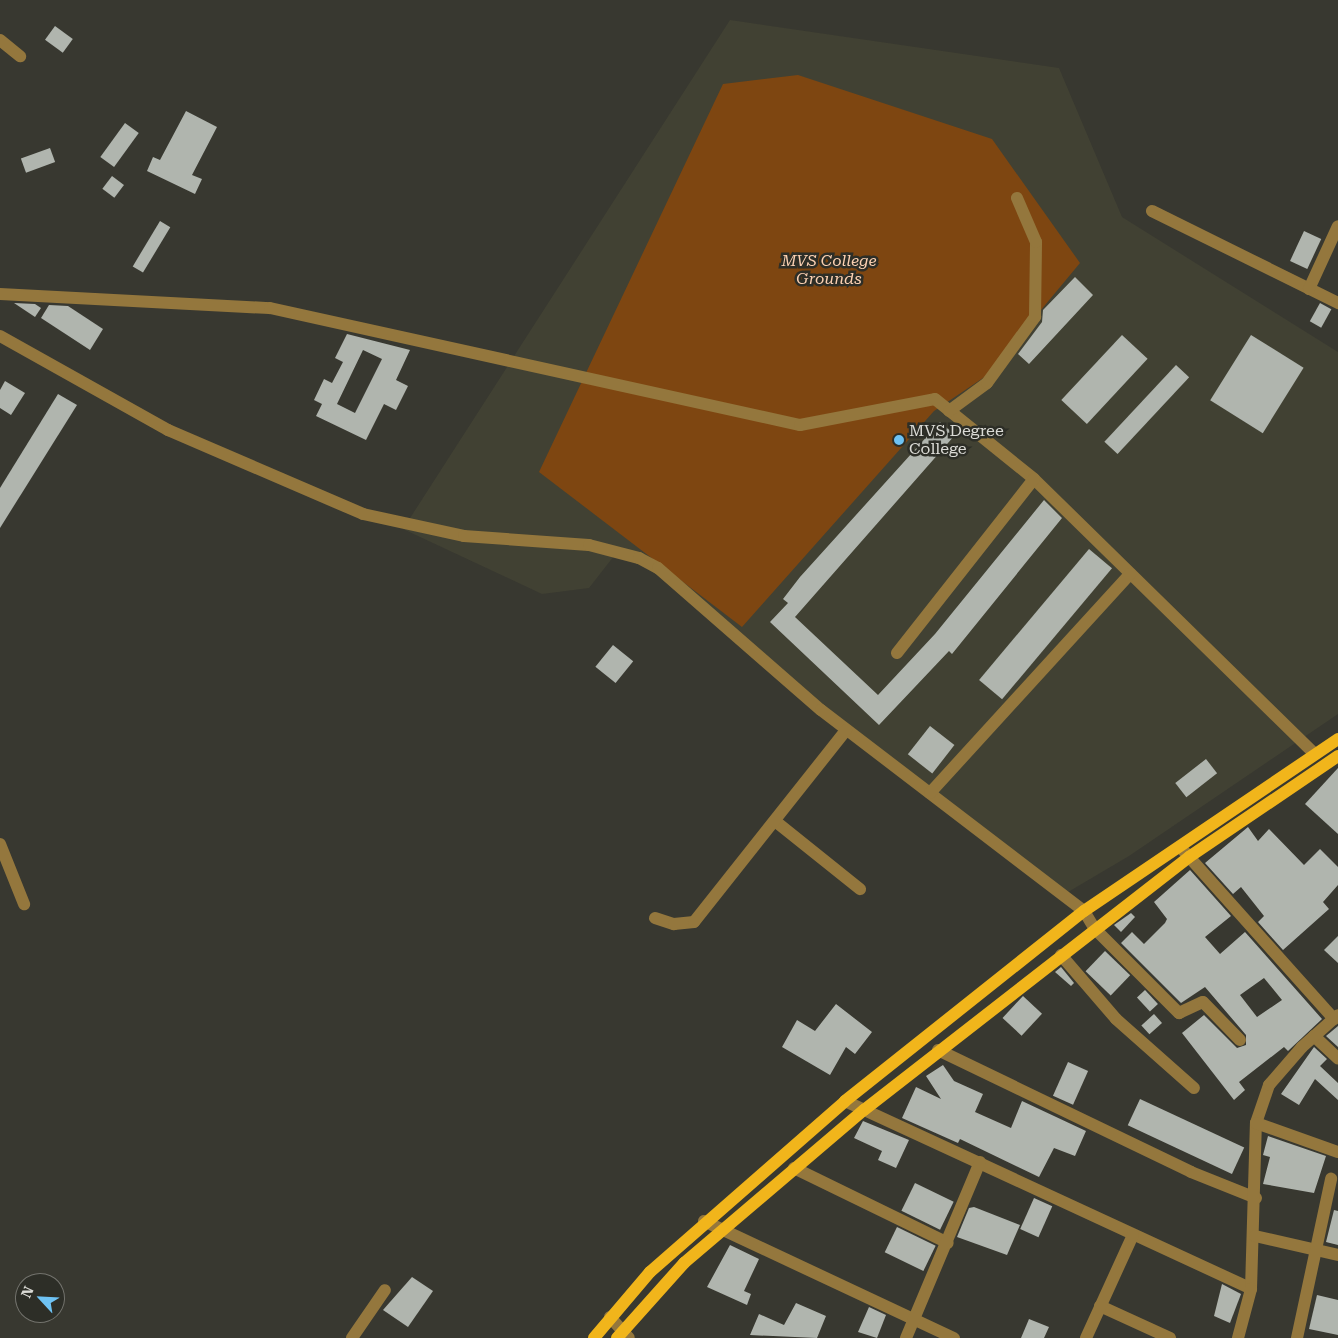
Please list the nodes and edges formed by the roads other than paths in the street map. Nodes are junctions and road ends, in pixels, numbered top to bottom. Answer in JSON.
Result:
{"nodes":[{"id":1,"x":0,"y":40,"type":"edge"},
{"id":2,"x":20,"y":56,"type":"dead end"},
{"id":3,"x":1017,"y":198,"type":"dead end"},
{"id":4,"x":1152,"y":211,"type":"dead end"},
{"id":5,"x":1338,"y":226,"type":"edge"},
{"id":6,"x":1309,"y":289,"type":"junction"},
{"id":7,"x":0,"y":294,"type":"edge"},
{"id":8,"x":1338,"y":303,"type":"edge"},
{"id":9,"x":0,"y":336,"type":"edge"},
{"id":10,"x":949,"y":410,"type":"junction"},
{"id":11,"x":1034,"y":479,"type":"junction"},
{"id":12,"x":1130,"y":574,"type":"junction"},
{"id":13,"x":897,"y":653,"type":"dead end"},
{"id":14,"x":846,"y":730,"type":"junction"},
{"id":15,"x":1338,"y":739,"type":"edge"},
{"id":16,"x":1315,"y":754,"type":"junction"},
{"id":17,"x":1338,"y":756,"type":"edge"},
{"id":18,"x":930,"y":793,"type":"junction"},
{"id":19,"x":775,"y":821,"type":"junction"},
{"id":20,"x":0,"y":844,"type":"edge"},
{"id":21,"x":1181,"y":846,"type":"junction"},
{"id":22,"x":1189,"y":858,"type":"junction"},
{"id":23,"x":860,"y":889,"type":"dead end"},
{"id":24,"x":24,"y":904,"type":"dead end"},
{"id":25,"x":1084,"y":911,"type":"junction"},
{"id":26,"x":654,"y":918,"type":"dead end"},
{"id":27,"x":1095,"y":929,"type":"junction"},
{"id":28,"x":1061,"y":955,"type":"junction"},
{"id":29,"x":1336,"y":1017,"type":"edge"},
{"id":30,"x":1314,"y":1036,"type":"junction"},
{"id":31,"x":1240,"y":1040,"type":"dead end"},
{"id":32,"x":938,"y":1050,"type":"junction"},
{"id":33,"x":1338,"y":1058,"type":"edge"},
{"id":34,"x":1194,"y":1088,"type":"dead end"},
{"id":35,"x":845,"y":1101,"type":"junction"},
{"id":36,"x":864,"y":1110,"type":"junction"},
{"id":37,"x":1256,"y":1123,"type":"junction"},
{"id":38,"x":1338,"y":1152,"type":"edge"},
{"id":39,"x":980,"y":1162,"type":"junction"},
{"id":40,"x":794,"y":1168,"type":"junction"},
{"id":41,"x":1331,"y":1179,"type":"dead end"},
{"id":42,"x":1256,"y":1198,"type":"junction"},
{"id":43,"x":704,"y":1221,"type":"junction"},
{"id":44,"x":722,"y":1230,"type":"junction"},
{"id":45,"x":1133,"y":1236,"type":"junction"},
{"id":46,"x":1255,"y":1236,"type":"junction"},
{"id":47,"x":948,"y":1243,"type":"junction"},
{"id":48,"x":1314,"y":1250,"type":"junction"},
{"id":49,"x":1338,"y":1255,"type":"edge"},
{"id":50,"x":385,"y":1290,"type":"dead end"},
{"id":51,"x":1251,"y":1290,"type":"junction"},
{"id":52,"x":1100,"y":1306,"type":"junction"},
{"id":53,"x":610,"y":1317,"type":"junction"},
{"id":54,"x":913,"y":1321,"type":"junction"},
{"id":55,"x":622,"y":1336,"type":"edge"},
{"id":56,"x":352,"y":1338,"type":"edge"},
{"id":57,"x":594,"y":1338,"type":"edge"},
{"id":58,"x":906,"y":1338,"type":"edge"},
{"id":59,"x":954,"y":1338,"type":"edge"},
{"id":60,"x":1086,"y":1338,"type":"edge"},
{"id":61,"x":1170,"y":1338,"type":"edge"},
{"id":62,"x":1238,"y":1338,"type":"edge"},
{"id":63,"x":1297,"y":1338,"type":"edge"}],
"edges":[{"from":1,"to":2,"type":"street"},
{"from":3,"to":10,"type":"street"},
{"from":4,"to":6,"type":"street"},
{"from":5,"to":6,"type":"street"},
{"from":6,"to":8,"type":"street"},
{"from":7,"to":10,"type":"street"},
{"from":9,"to":14,"type":"street"},
{"from":10,"to":11,"type":"street"},
{"from":11,"to":12,"type":"street"},
{"from":11,"to":13,"type":"street"},
{"from":12,"to":16,"type":"street"},
{"from":12,"to":18,"type":"street"},
{"from":14,"to":18,"type":"street"},
{"from":14,"to":19,"type":"street"},
{"from":15,"to":16,"type":"main road"},
{"from":16,"to":21,"type":"main road"},
{"from":17,"to":22,"type":"main road"},
{"from":18,"to":25,"type":"street"},
{"from":19,"to":23,"type":"street"},
{"from":19,"to":26,"type":"street"},
{"from":20,"to":24,"type":"street"},
{"from":21,"to":22,"type":"street"},
{"from":21,"to":25,"type":"main road"},
{"from":22,"to":27,"type":"main road"},
{"from":22,"to":29,"type":"street"},
{"from":25,"to":27,"type":"street"},
{"from":25,"to":35,"type":"main road"},
{"from":27,"to":28,"type":"main road"},
{"from":27,"to":31,"type":"street"},
{"from":28,"to":32,"type":"main road"},
{"from":28,"to":34,"type":"street"},
{"from":29,"to":30,"type":"street"},
{"from":30,"to":33,"type":"street"},
{"from":30,"to":37,"type":"street"},
{"from":32,"to":36,"type":"main road"},
{"from":32,"to":42,"type":"street"},
{"from":35,"to":36,"type":"street"},
{"from":35,"to":43,"type":"main road"},
{"from":36,"to":39,"type":"street"},
{"from":36,"to":40,"type":"main road"},
{"from":37,"to":38,"type":"street"},
{"from":37,"to":42,"type":"street"},
{"from":39,"to":45,"type":"street"},
{"from":39,"to":47,"type":"street"},
{"from":40,"to":44,"type":"main road"},
{"from":40,"to":47,"type":"street"},
{"from":41,"to":48,"type":"street"},
{"from":42,"to":46,"type":"street"},
{"from":43,"to":44,"type":"street"},
{"from":43,"to":53,"type":"main road"},
{"from":44,"to":54,"type":"street"},
{"from":44,"to":55,"type":"main road"},
{"from":45,"to":51,"type":"street"},
{"from":45,"to":52,"type":"street"},
{"from":46,"to":48,"type":"street"},
{"from":46,"to":51,"type":"street"},
{"from":47,"to":54,"type":"street"},
{"from":48,"to":49,"type":"street"},
{"from":48,"to":63,"type":"street"},
{"from":50,"to":56,"type":"street"},
{"from":51,"to":62,"type":"street"},
{"from":52,"to":60,"type":"street"},
{"from":52,"to":61,"type":"street"},
{"from":53,"to":55,"type":"street"},
{"from":53,"to":57,"type":"main road"},
{"from":54,"to":58,"type":"street"},
{"from":54,"to":59,"type":"street"}]}
